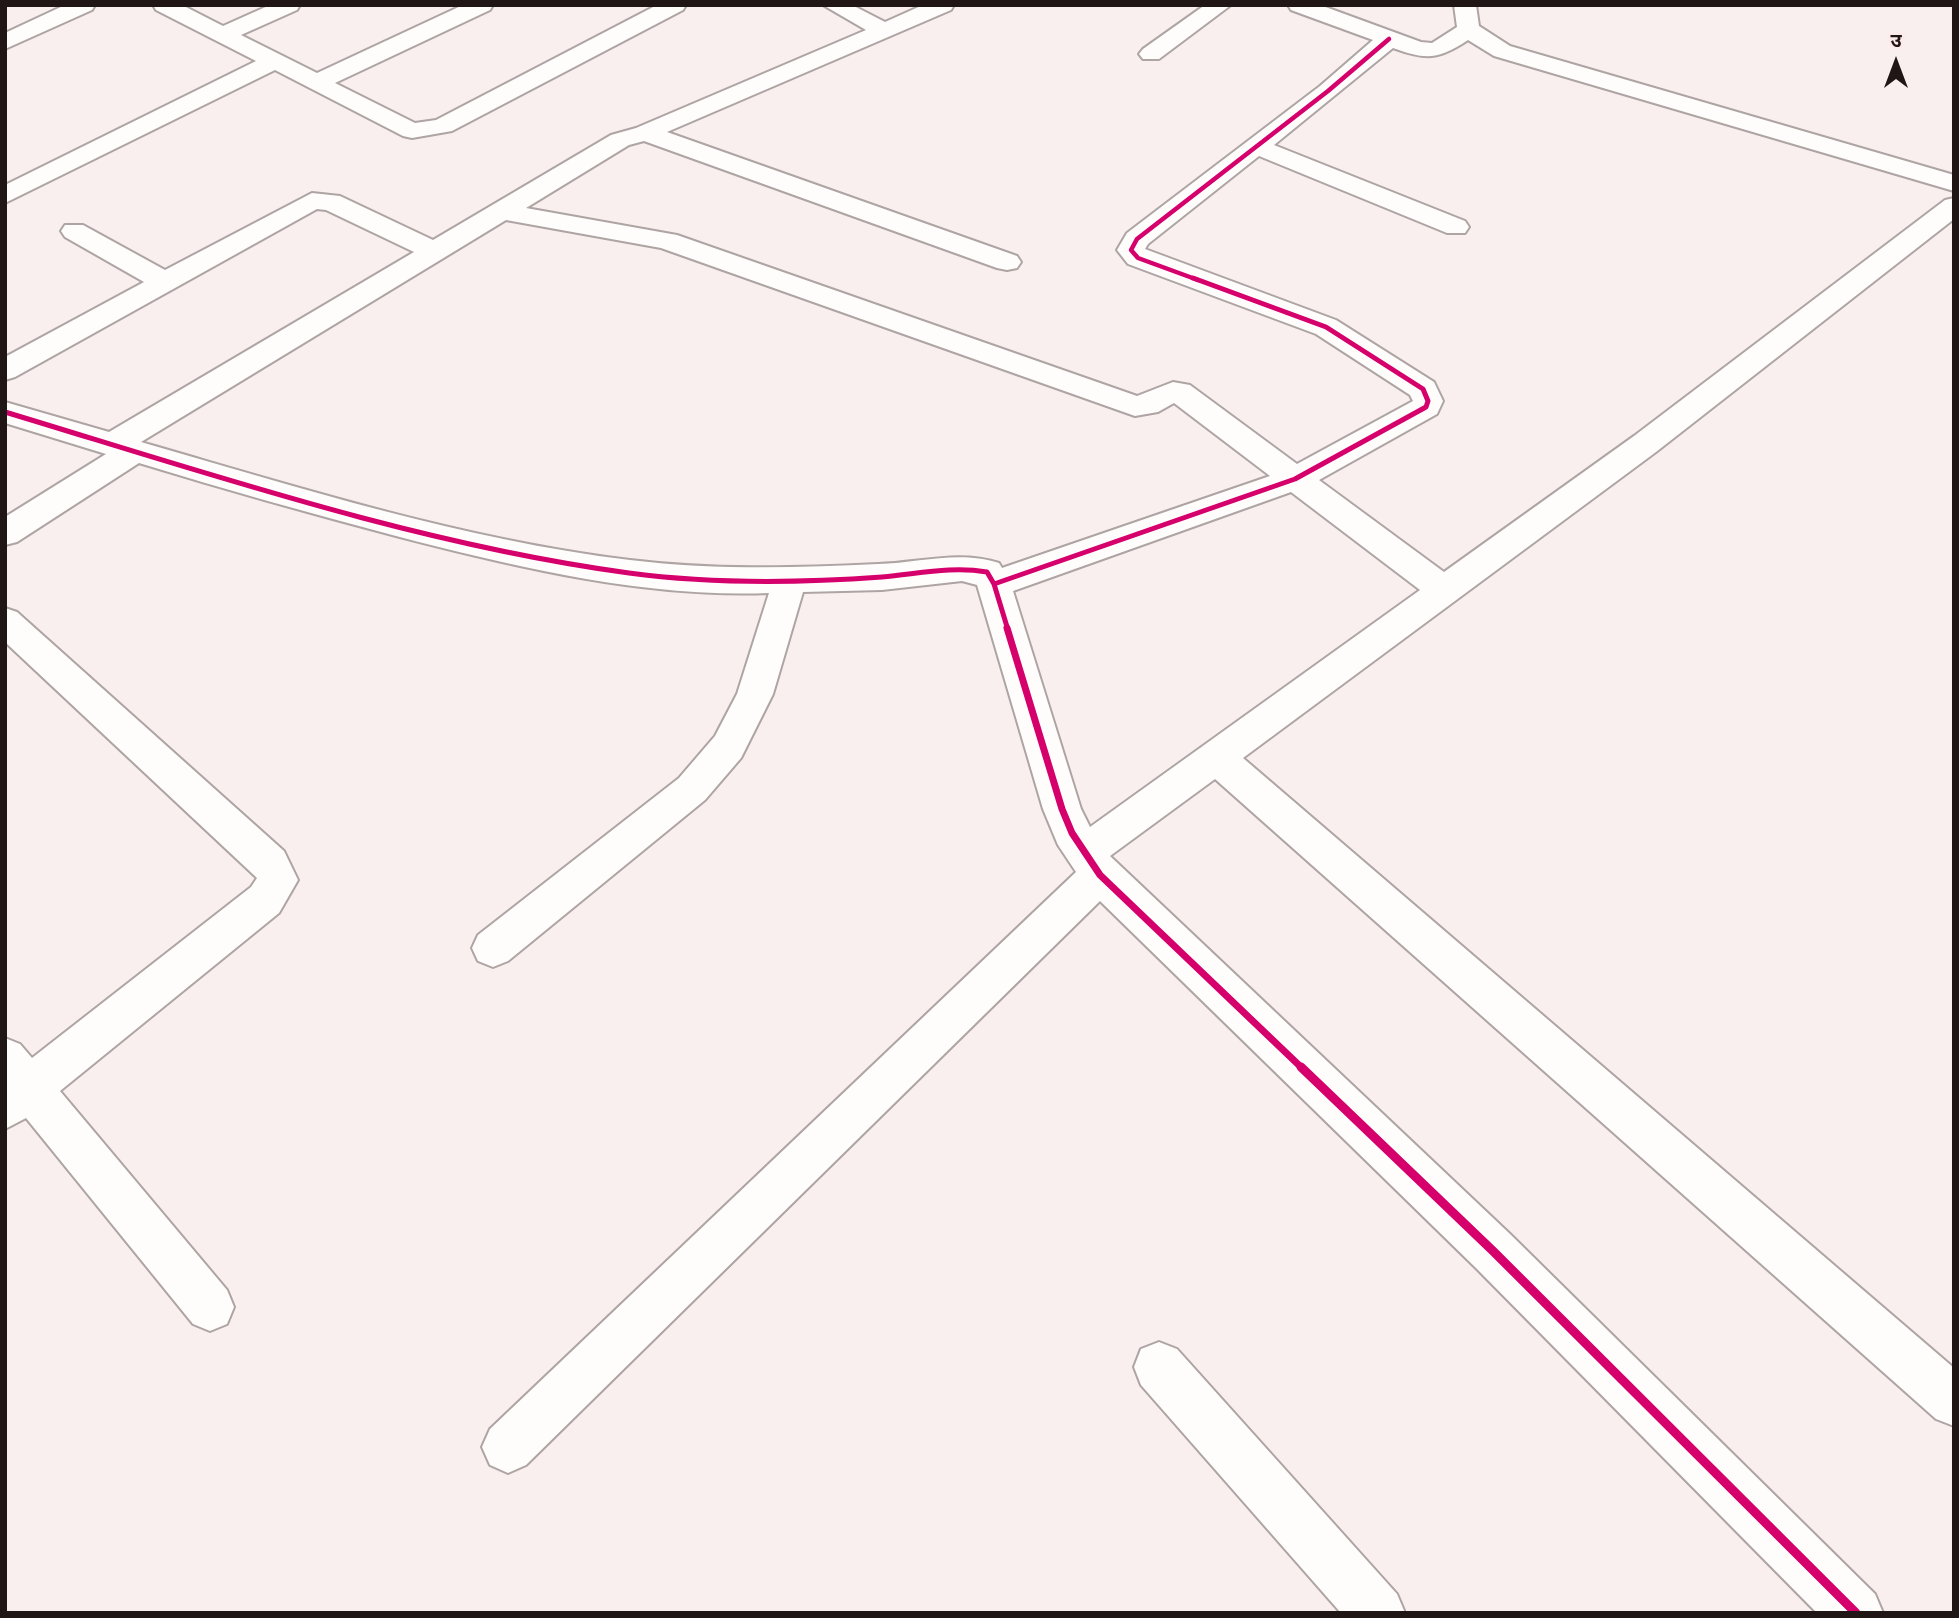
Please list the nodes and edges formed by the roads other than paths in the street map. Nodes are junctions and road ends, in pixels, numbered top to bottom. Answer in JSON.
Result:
{"nodes":[{"id":1,"x":84,"y":5,"type":"edge"},
{"id":2,"x":164,"y":5,"type":"edge"},
{"id":3,"x":289,"y":5,"type":"edge"},
{"id":4,"x":482,"y":5,"type":"edge"},
{"id":5,"x":675,"y":5,"type":"edge"},
{"id":6,"x":834,"y":5,"type":"edge"},
{"id":7,"x":943,"y":5,"type":"edge"},
{"id":8,"x":1220,"y":5,"type":"edge"},
{"id":9,"x":1299,"y":5,"type":"edge"},
{"id":10,"x":1465,"y":5,"type":"edge"},
{"id":11,"x":1469,"y":29,"type":"junction"},
{"id":12,"x":884,"y":30,"type":"junction"},
{"id":13,"x":223,"y":34,"type":"junction"},
{"id":14,"x":1390,"y":39,"type":"junction"},
{"id":15,"x":5,"y":42,"type":"edge"},
{"id":16,"x":1152,"y":54,"type":"dead end"},
{"id":17,"x":275,"y":61,"type":"junction"},
{"id":18,"x":317,"y":82,"type":"junction"},
{"id":19,"x":645,"y":133,"type":"junction"},
{"id":20,"x":1258,"y":146,"type":"junction"},
{"id":21,"x":1954,"y":183,"type":"edge"},
{"id":22,"x":5,"y":195,"type":"edge"},
{"id":23,"x":1954,"y":206,"type":"edge"},
{"id":24,"x":505,"y":212,"type":"junction"},
{"id":25,"x":1456,"y":227,"type":"dead end"},
{"id":26,"x":74,"y":230,"type":"dead end"},
{"id":27,"x":436,"y":252,"type":"junction"},
{"id":28,"x":1007,"y":262,"type":"dead end"},
{"id":29,"x":165,"y":282,"type":"junction"},
{"id":30,"x":5,"y":370,"type":"edge"},
{"id":31,"x":5,"y":412,"type":"edge"},
{"id":32,"x":124,"y":448,"type":"junction"},
{"id":33,"x":1295,"y":479,"type":"junction"},
{"id":34,"x":5,"y":533,"type":"edge"},
{"id":35,"x":790,"y":580,"type":"junction"},
{"id":36,"x":994,"y":584,"type":"junction"},
{"id":37,"x":1444,"y":590,"type":"junction"},
{"id":38,"x":5,"y":621,"type":"edge"},
{"id":39,"x":1215,"y":756,"type":"junction"},
{"id":40,"x":1092,"y":864,"type":"junction"},
{"id":41,"x":493,"y":948,"type":"dead end"},
{"id":42,"x":13,"y":1084,"type":"edge"},
{"id":43,"x":211,"y":1307,"type":"dead end"},
{"id":44,"x":1159,"y":1367,"type":"dead end"},
{"id":45,"x":1954,"y":1401,"type":"edge"},
{"id":46,"x":508,"y":1447,"type":"dead end"},
{"id":47,"x":1378,"y":1613,"type":"edge"},
{"id":48,"x":1856,"y":1613,"type":"edge"}],
"edges":[{"from":1,"to":15,"type":"street"},
{"from":2,"to":13,"type":"street"},
{"from":3,"to":13,"type":"street"},
{"from":4,"to":18,"type":"street"},
{"from":5,"to":18,"type":"street"},
{"from":6,"to":12,"type":"street"},
{"from":7,"to":12,"type":"street"},
{"from":8,"to":16,"type":"street"},
{"from":9,"to":14,"type":"street"},
{"from":10,"to":11,"type":"street"},
{"from":11,"to":14,"type":"street"},
{"from":11,"to":21,"type":"street"},
{"from":12,"to":19,"type":"street"},
{"from":13,"to":17,"type":"street"},
{"from":14,"to":20,"type":"street"},
{"from":17,"to":18,"type":"street"},
{"from":17,"to":22,"type":"street"},
{"from":19,"to":24,"type":"street"},
{"from":19,"to":28,"type":"street"},
{"from":20,"to":25,"type":"street"},
{"from":20,"to":33,"type":"street"},
{"from":23,"to":37,"type":"street"},
{"from":24,"to":27,"type":"street"},
{"from":24,"to":33,"type":"street"},
{"from":26,"to":29,"type":"street"},
{"from":27,"to":29,"type":"street"},
{"from":27,"to":32,"type":"street"},
{"from":29,"to":30,"type":"street"},
{"from":31,"to":32,"type":"street"},
{"from":32,"to":34,"type":"street"},
{"from":32,"to":35,"type":"street"},
{"from":33,"to":36,"type":"street"},
{"from":33,"to":37,"type":"street"},
{"from":35,"to":36,"type":"street"},
{"from":35,"to":41,"type":"street"},
{"from":36,"to":40,"type":"street"},
{"from":37,"to":39,"type":"street"},
{"from":38,"to":42,"type":"street"},
{"from":39,"to":40,"type":"street"},
{"from":39,"to":45,"type":"street"},
{"from":40,"to":46,"type":"street"},
{"from":40,"to":48,"type":"street"},
{"from":42,"to":43,"type":"street"},
{"from":44,"to":47,"type":"street"}]}
